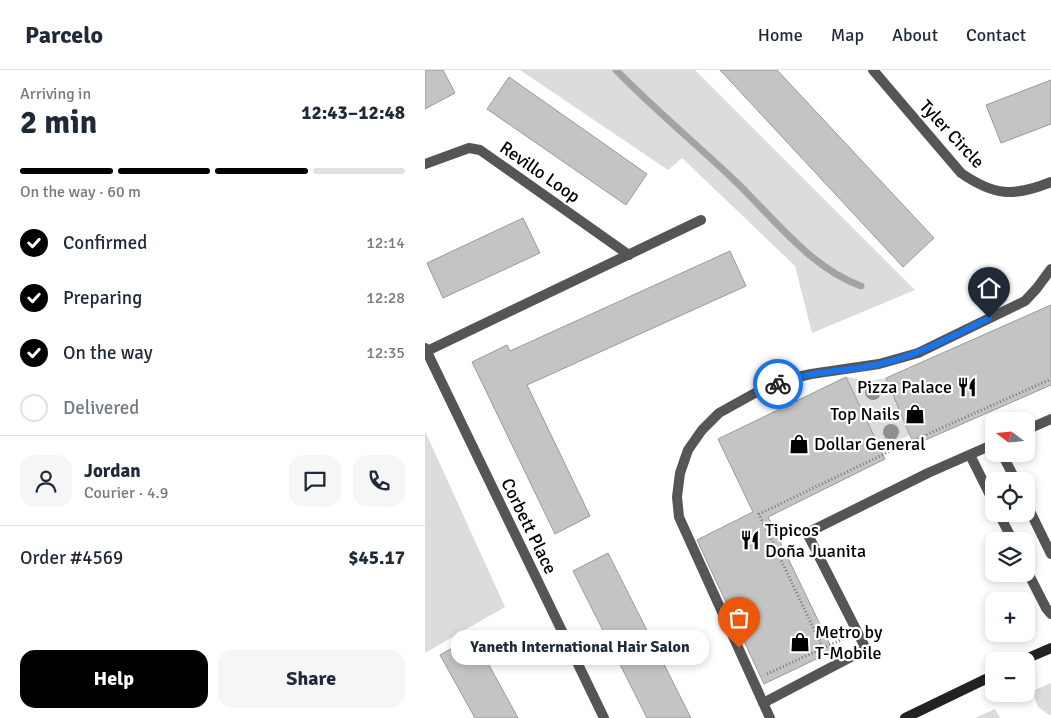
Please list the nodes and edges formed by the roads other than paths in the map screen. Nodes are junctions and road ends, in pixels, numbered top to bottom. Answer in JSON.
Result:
{"nodes":[{"id":1,"x":873,"y":70,"type":"edge"},
{"id":2,"x":425,"y":164,"type":"edge"},
{"id":3,"x":1051,"y":182,"type":"edge"},
{"id":4,"x":701,"y":220,"type":"dead end"},
{"id":5,"x":629,"y":255,"type":"junction"},
{"id":6,"x":1051,"y":269,"type":"edge"},
{"id":7,"x":426,"y":350,"type":"edge"},
{"id":8,"x":1051,"y":419,"type":"edge"},
{"id":9,"x":1035,"y":426,"type":"edge"},
{"id":10,"x":985,"y":448,"type":"edge"},
{"id":11,"x":970,"y":455,"type":"junction"},
{"id":12,"x":985,"y":485,"type":"edge"},
{"id":13,"x":1035,"y":521,"type":"edge"},
{"id":14,"x":1051,"y":554,"type":"edge"},
{"id":15,"x":1033,"y":582,"type":"edge"},
{"id":16,"x":1051,"y":614,"type":"edge"},
{"id":17,"x":1051,"y":648,"type":"edge"},
{"id":18,"x":1035,"y":655,"type":"edge"},
{"id":19,"x":985,"y":678,"type":"edge"},
{"id":20,"x":763,"y":703,"type":"junction"},
{"id":21,"x":604,"y":718,"type":"edge"},
{"id":22,"x":770,"y":718,"type":"edge"},
{"id":23,"x":905,"y":718,"type":"edge"}],
"edges":[{"from":1,"to":3,"type":"street","name":"Tyler Circle"},
{"from":2,"to":5,"type":"street","name":"Revillo Loop"},
{"from":4,"to":5,"type":"street"},
{"from":5,"to":7,"type":"street"},
{"from":6,"to":20,"type":"street"},
{"from":7,"to":21,"type":"street","name":"Corbett Place"},
{"from":8,"to":9,"type":"street"},
{"from":10,"to":11,"type":"street"},
{"from":11,"to":12,"type":"street"},
{"from":11,"to":20,"type":"street"},
{"from":13,"to":14,"type":"street"},
{"from":15,"to":16,"type":"street"},
{"from":17,"to":18,"type":"main road"},
{"from":19,"to":23,"type":"main road"},
{"from":20,"to":22,"type":"street"}]}
